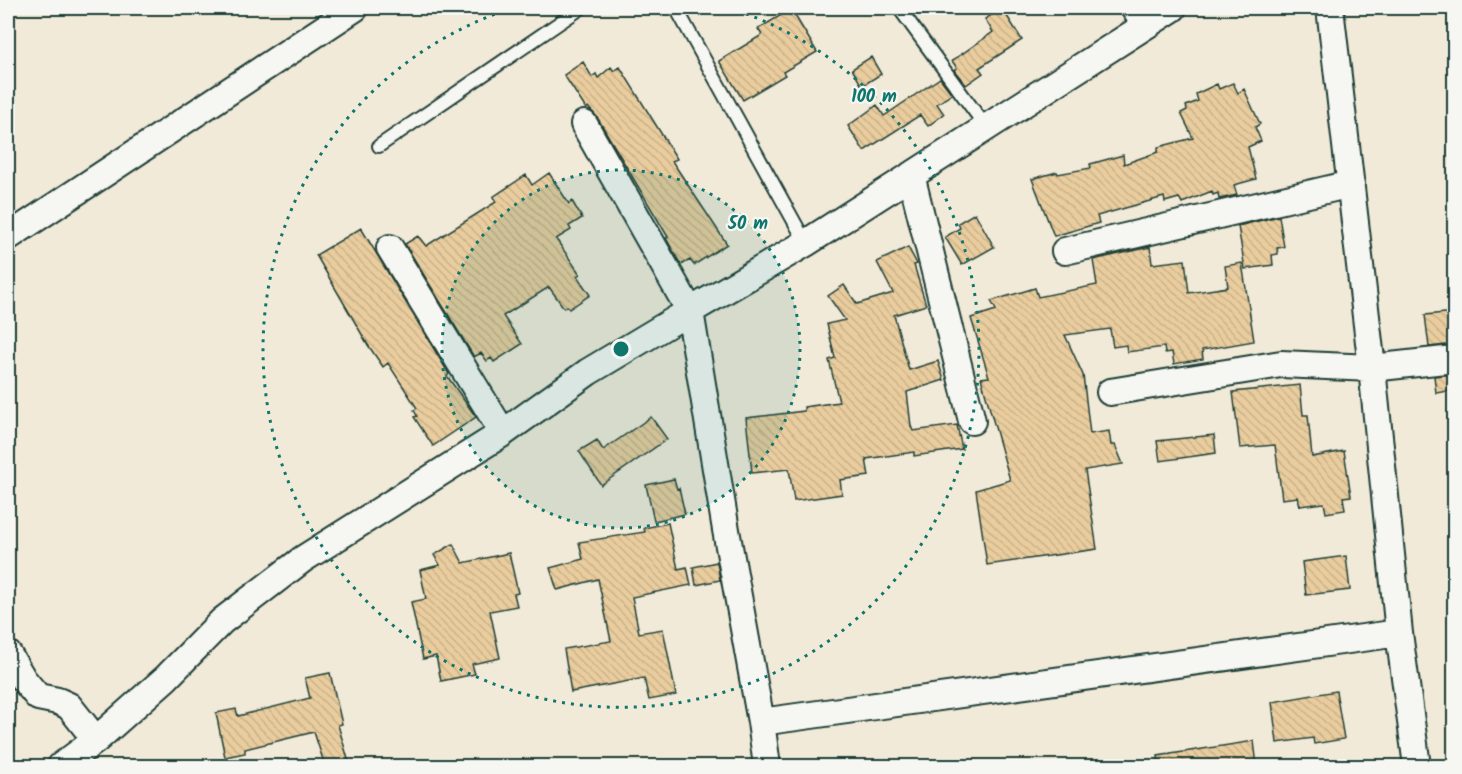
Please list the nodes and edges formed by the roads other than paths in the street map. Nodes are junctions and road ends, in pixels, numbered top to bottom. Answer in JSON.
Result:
{"nodes":[{"id":1,"x":356,"y":8,"type":"edge"},
{"id":2,"x":581,"y":8,"type":"edge"},
{"id":3,"x":676,"y":8,"type":"edge"},
{"id":4,"x":899,"y":8,"type":"edge"},
{"id":5,"x":1173,"y":8,"type":"edge"},
{"id":6,"x":1330,"y":8,"type":"edge"},
{"id":7,"x":1140,"y":16,"type":"edge"},
{"id":8,"x":584,"y":124,"type":"dead end"},
{"id":9,"x":986,"y":127,"type":"junction"},
{"id":10,"x":379,"y":146,"type":"dead end"},
{"id":11,"x":911,"y":175,"type":"junction"},
{"id":12,"x":1351,"y":184,"type":"junction"},
{"id":13,"x":8,"y":237,"type":"edge"},
{"id":14,"x":806,"y":243,"type":"junction"},
{"id":15,"x":390,"y":248,"type":"dead end"},
{"id":16,"x":1065,"y":251,"type":"dead end"},
{"id":17,"x":690,"y":312,"type":"junction"},
{"id":18,"x":1455,"y":359,"type":"edge"},
{"id":19,"x":1372,"y":368,"type":"junction"},
{"id":20,"x":1110,"y":392,"type":"dead end"},
{"id":21,"x":972,"y":421,"type":"dead end"},
{"id":22,"x":503,"y":433,"type":"junction"},
{"id":23,"x":1400,"y":633,"type":"junction"},
{"id":24,"x":8,"y":654,"type":"edge"},
{"id":25,"x":761,"y":722,"type":"junction"},
{"id":26,"x":96,"y":740,"type":"junction"},
{"id":27,"x":61,"y":766,"type":"edge"},
{"id":28,"x":767,"y":766,"type":"edge"},
{"id":29,"x":1417,"y":766,"type":"edge"}],
"edges":[{"from":1,"to":13,"type":"street"},
{"from":2,"to":10,"type":"lane"},
{"from":3,"to":14,"type":"lane"},
{"from":4,"to":9,"type":"lane"},
{"from":5,"to":7,"type":"street"},
{"from":6,"to":12,"type":"street"},
{"from":7,"to":9,"type":"street"},
{"from":8,"to":17,"type":"street"},
{"from":9,"to":11,"type":"street"},
{"from":11,"to":14,"type":"street"},
{"from":11,"to":21,"type":"street"},
{"from":12,"to":16,"type":"street"},
{"from":12,"to":19,"type":"street"},
{"from":14,"to":17,"type":"street"},
{"from":15,"to":22,"type":"street"},
{"from":17,"to":22,"type":"street"},
{"from":17,"to":25,"type":"street"},
{"from":18,"to":19,"type":"street"},
{"from":19,"to":20,"type":"street"},
{"from":19,"to":23,"type":"street"},
{"from":22,"to":26,"type":"street"},
{"from":23,"to":25,"type":"street"},
{"from":23,"to":29,"type":"street"},
{"from":24,"to":26,"type":"street"},
{"from":25,"to":28,"type":"street"},
{"from":26,"to":27,"type":"street"}]}
